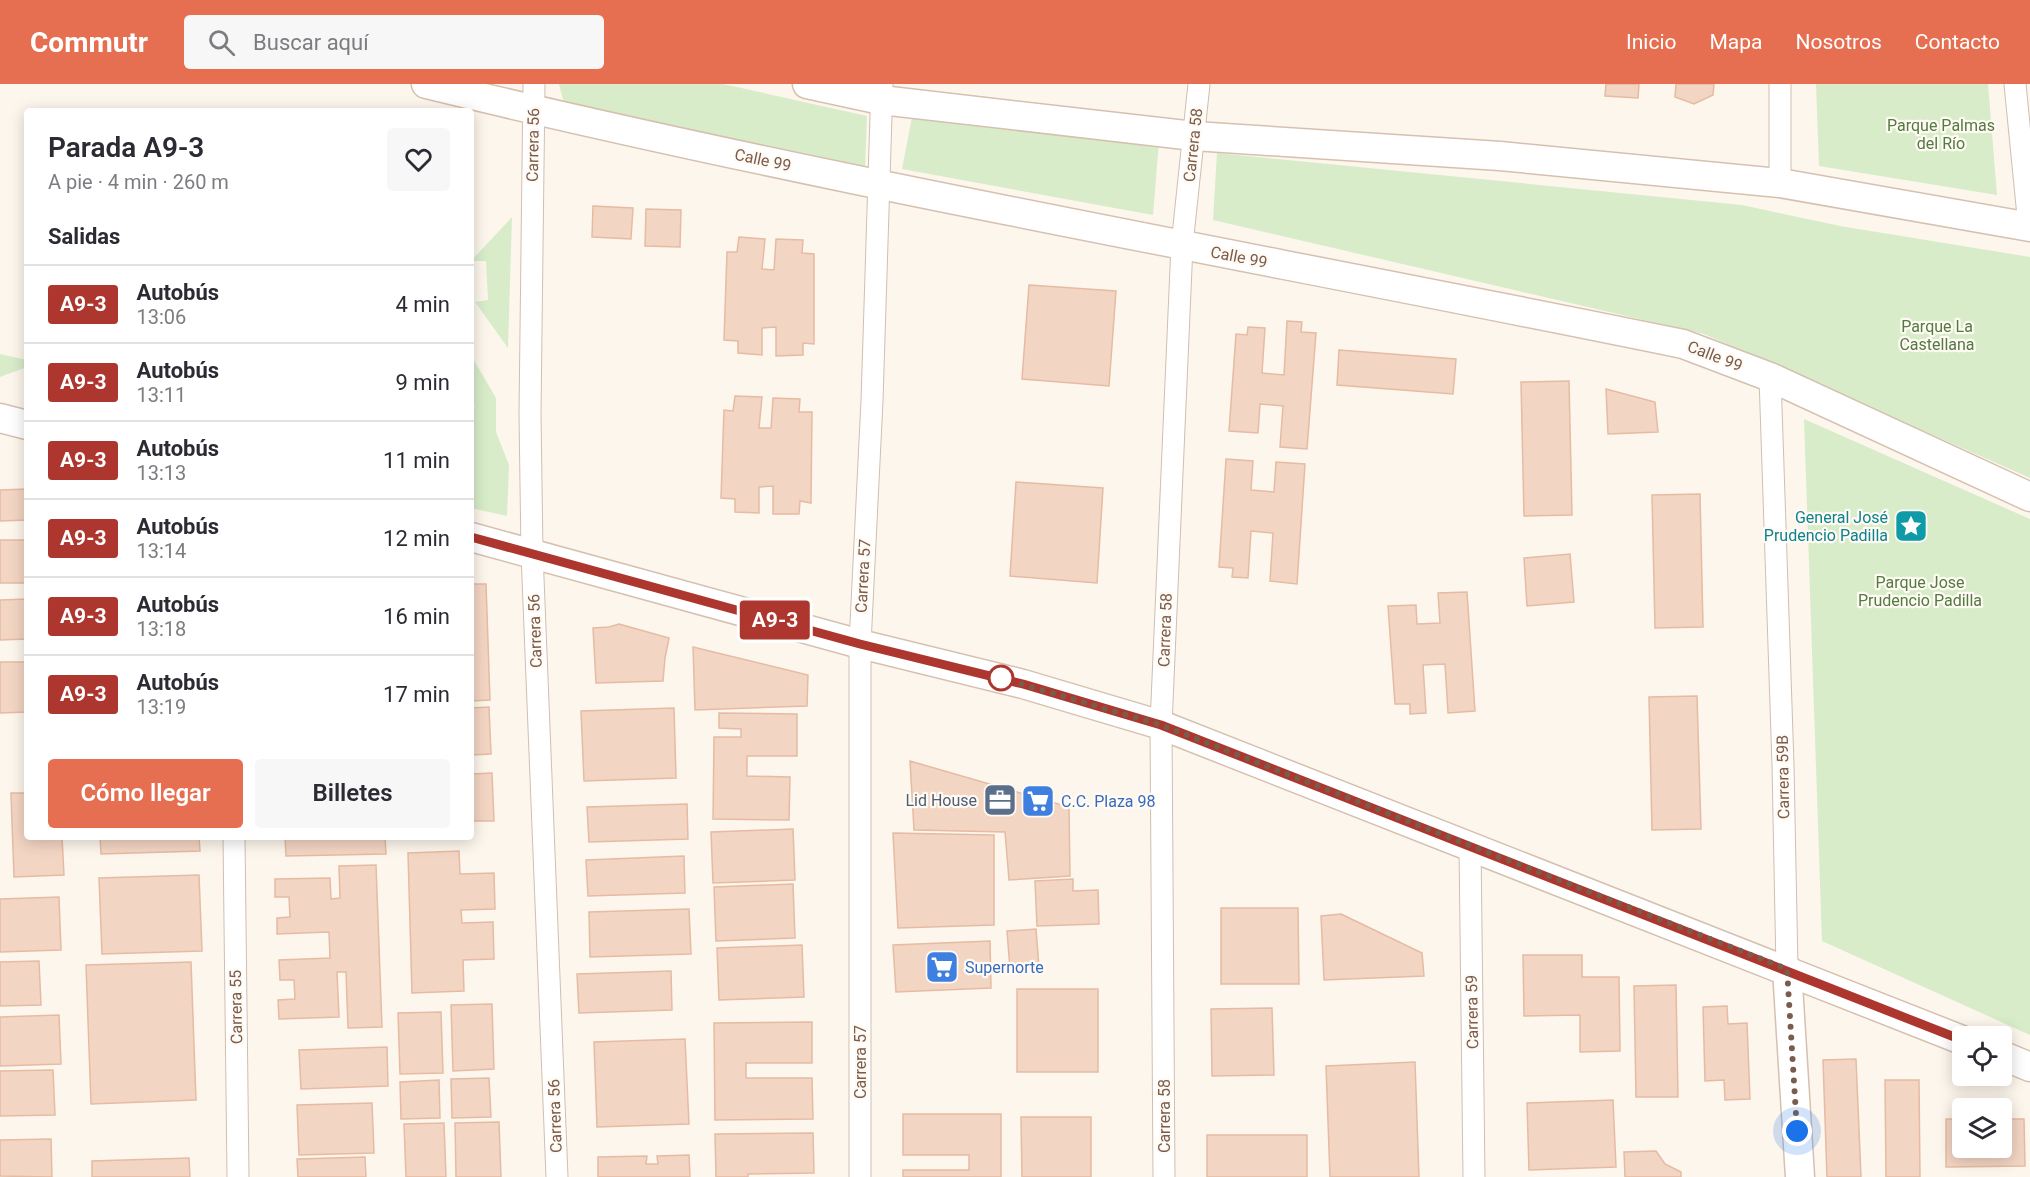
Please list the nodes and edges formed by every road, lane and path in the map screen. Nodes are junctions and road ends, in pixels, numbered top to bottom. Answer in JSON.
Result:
{"nodes":[{"id":1,"x":426,"y":84,"type":"edge"},
{"id":2,"x":807,"y":84,"type":"edge"},
{"id":3,"x":1199,"y":84,"type":"edge"},
{"id":4,"x":1780,"y":84,"type":"edge"},
{"id":5,"x":2015,"y":84,"type":"edge"},
{"id":6,"x":881,"y":92,"type":"edge"},
{"id":7,"x":534,"y":97,"type":"edge"},
{"id":8,"x":1194,"y":136,"type":"junction"},
{"id":9,"x":1780,"y":183,"type":"junction"},
{"id":10,"x":879,"y":185,"type":"junction"},
{"id":11,"x":2029,"y":226,"type":"edge"},
{"id":12,"x":1182,"y":245,"type":"junction"},
{"id":13,"x":1770,"y":377,"type":"junction"},
{"id":14,"x":0,"y":418,"type":"edge"},
{"id":15,"x":24,"y":424,"type":"edge"},
{"id":16,"x":2030,"y":497,"type":"edge"},
{"id":17,"x":474,"y":538,"type":"edge"},
{"id":18,"x":532,"y":553,"type":"junction"},
{"id":19,"x":860,"y":644,"type":"junction"},
{"id":20,"x":1161,"y":725,"type":"junction"},
{"id":21,"x":234,"y":840,"type":"edge"},
{"id":22,"x":1470,"y":847,"type":"junction"},
{"id":23,"x":1787,"y":969,"type":"junction"},
{"id":24,"x":1952,"y":1036,"type":"edge"},
{"id":25,"x":2012,"y":1060,"type":"edge"},
{"id":26,"x":2030,"y":1067,"type":"edge"},
{"id":27,"x":238,"y":1177,"type":"edge"},
{"id":28,"x":557,"y":1177,"type":"edge"},
{"id":29,"x":860,"y":1177,"type":"edge"},
{"id":30,"x":1164,"y":1177,"type":"edge"},
{"id":31,"x":1474,"y":1177,"type":"edge"},
{"id":32,"x":1800,"y":1177,"type":"edge"}],
"edges":[{"from":1,"to":7,"type":"street","name":"Calle 99"},
{"from":2,"to":6,"type":"street"},
{"from":3,"to":8,"type":"street","name":"Carrera 58"},
{"from":4,"to":9,"type":"street"},
{"from":5,"to":11,"type":"street"},
{"from":6,"to":8,"type":"street"},
{"from":6,"to":10,"type":"street","name":"Carrera 57"},
{"from":7,"to":10,"type":"street","name":"Calle 99"},
{"from":7,"to":18,"type":"street","name":"Carrera 56"},
{"from":8,"to":9,"type":"street"},
{"from":8,"to":12,"type":"street","name":"Carrera 58"},
{"from":9,"to":11,"type":"street"},
{"from":10,"to":12,"type":"street","name":"Calle 99"},
{"from":10,"to":19,"type":"street","name":"Carrera 57"},
{"from":12,"to":13,"type":"street","name":"Calle 99"},
{"from":12,"to":20,"type":"street","name":"Carrera 58"},
{"from":13,"to":16,"type":"street","name":"Calle 99"},
{"from":13,"to":23,"type":"street","name":"Carrera 59B"},
{"from":14,"to":15,"type":"street"},
{"from":17,"to":18,"type":"street"},
{"from":18,"to":19,"type":"street"},
{"from":18,"to":28,"type":"street","name":"Carrera 56"},
{"from":19,"to":20,"type":"street"},
{"from":19,"to":29,"type":"street","name":"Carrera 57"},
{"from":20,"to":22,"type":"street"},
{"from":20,"to":30,"type":"street","name":"Carrera 58"},
{"from":21,"to":27,"type":"street","name":"Carrera 55"},
{"from":22,"to":23,"type":"street"},
{"from":22,"to":31,"type":"street","name":"Carrera 59"},
{"from":23,"to":24,"type":"street"},
{"from":23,"to":32,"type":"street","name":"Carrera 59B"},
{"from":25,"to":26,"type":"street"}]}
